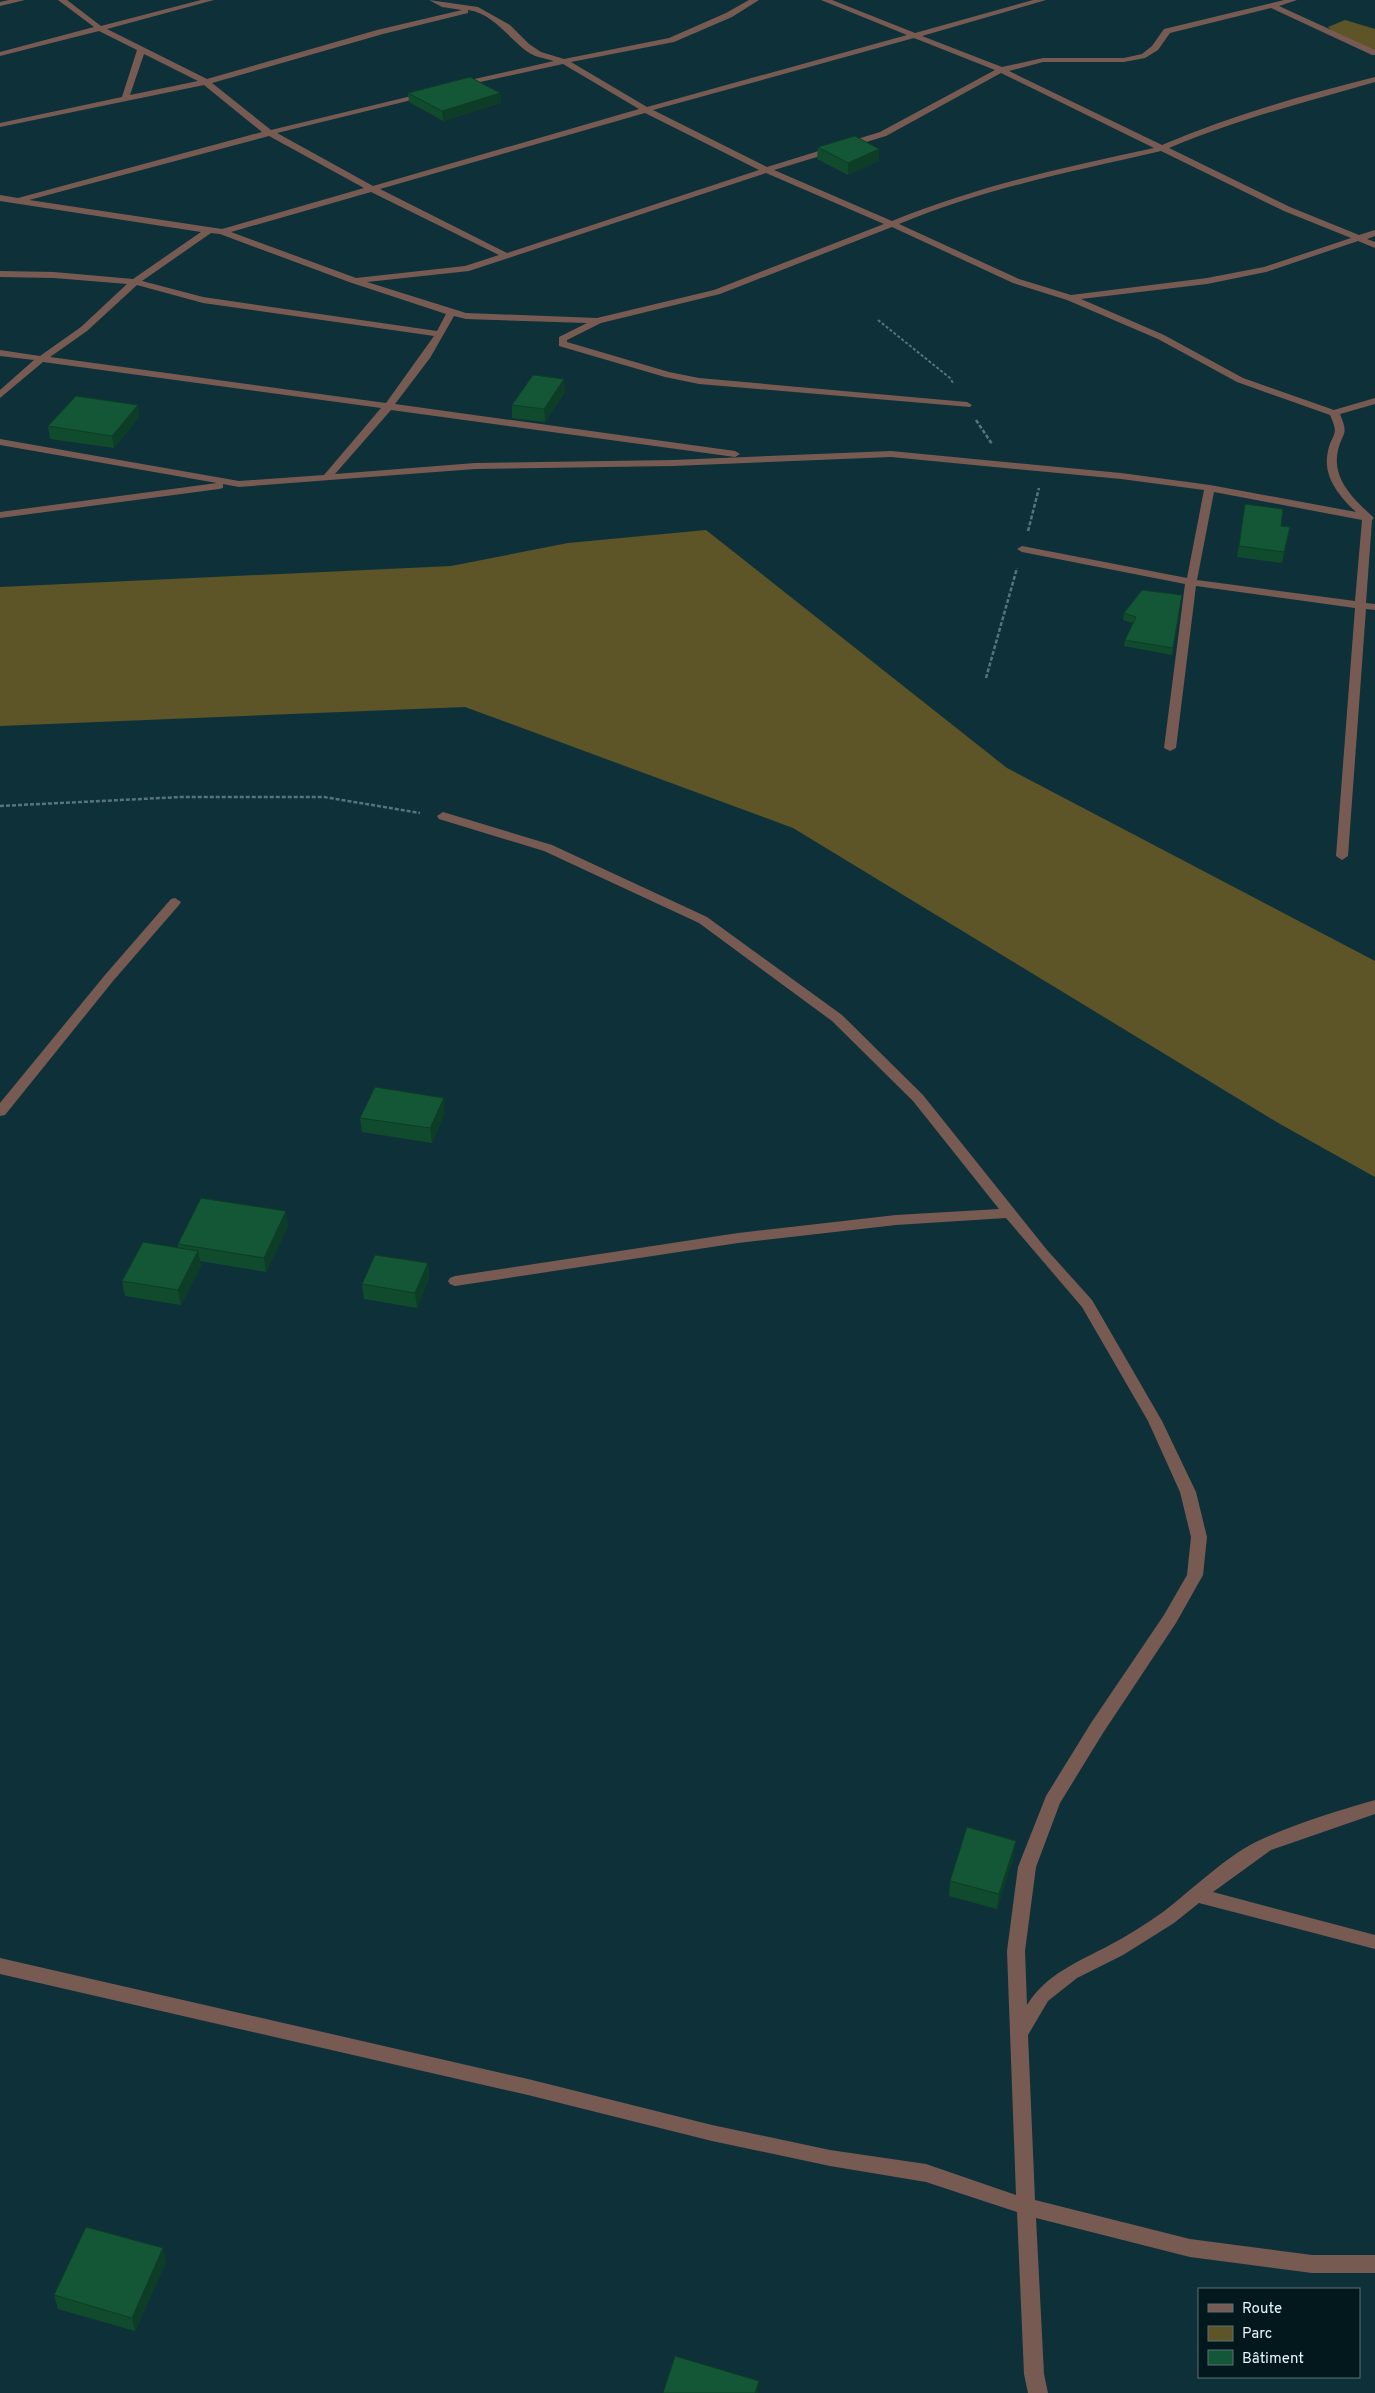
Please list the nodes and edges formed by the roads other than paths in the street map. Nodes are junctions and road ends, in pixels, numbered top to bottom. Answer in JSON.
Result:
{"nodes":[{"id":1,"x":21,"y":0,"type":"edge"},
{"id":2,"x":62,"y":0,"type":"edge"},
{"id":3,"x":210,"y":0,"type":"edge"},
{"id":4,"x":433,"y":0,"type":"edge"},
{"id":5,"x":755,"y":0,"type":"edge"},
{"id":6,"x":825,"y":0,"type":"edge"},
{"id":7,"x":1042,"y":0,"type":"edge"},
{"id":8,"x":1293,"y":0,"type":"edge"},
{"id":9,"x":0,"y":4,"type":"edge"},
{"id":10,"x":1274,"y":6,"type":"junction"},
{"id":11,"x":475,"y":9,"type":"junction"},
{"id":12,"x":101,"y":29,"type":"junction"},
{"id":13,"x":912,"y":36,"type":"junction"},
{"id":14,"x":141,"y":51,"type":"junction"},
{"id":15,"x":1375,"y":53,"type":"edge"},
{"id":16,"x":0,"y":54,"type":"edge"},
{"id":17,"x":564,"y":61,"type":"junction"},
{"id":18,"x":1001,"y":70,"type":"junction"},
{"id":19,"x":1375,"y":79,"type":"edge"},
{"id":20,"x":206,"y":82,"type":"junction"},
{"id":21,"x":447,"y":88,"type":"edge"},
{"id":22,"x":438,"y":91,"type":"edge"},
{"id":23,"x":125,"y":99,"type":"junction"},
{"id":24,"x":646,"y":110,"type":"junction"},
{"id":25,"x":0,"y":126,"type":"edge"},
{"id":26,"x":269,"y":133,"type":"junction"},
{"id":27,"x":1160,"y":149,"type":"junction"},
{"id":28,"x":766,"y":170,"type":"junction"},
{"id":29,"x":370,"y":188,"type":"junction"},
{"id":30,"x":0,"y":198,"type":"edge"},
{"id":31,"x":17,"y":201,"type":"junction"},
{"id":32,"x":892,"y":224,"type":"junction"},
{"id":33,"x":208,"y":231,"type":"junction"},
{"id":34,"x":222,"y":232,"type":"junction"},
{"id":35,"x":1375,"y":233,"type":"edge"},
{"id":36,"x":1359,"y":238,"type":"junction"},
{"id":37,"x":1375,"y":245,"type":"edge"},
{"id":38,"x":507,"y":256,"type":"junction"},
{"id":39,"x":0,"y":274,"type":"edge"},
{"id":40,"x":352,"y":280,"type":"junction"},
{"id":41,"x":135,"y":282,"type":"junction"},
{"id":42,"x":1070,"y":298,"type":"junction"},
{"id":43,"x":450,"y":313,"type":"junction"},
{"id":44,"x":597,"y":321,"type":"junction"},
{"id":45,"x":440,"y":334,"type":"junction"},
{"id":46,"x":0,"y":353,"type":"edge"},
{"id":47,"x":41,"y":359,"type":"junction"},
{"id":48,"x":0,"y":395,"type":"edge"},
{"id":49,"x":1375,"y":401,"type":"edge"},
{"id":50,"x":967,"y":405,"type":"dead end"},
{"id":51,"x":390,"y":407,"type":"junction"},
{"id":52,"x":1334,"y":413,"type":"junction"},
{"id":53,"x":0,"y":442,"type":"edge"},
{"id":54,"x":768,"y":458,"type":"junction"},
{"id":55,"x":327,"y":477,"type":"junction"},
{"id":56,"x":239,"y":484,"type":"junction"},
{"id":57,"x":1210,"y":488,"type":"junction"},
{"id":58,"x":0,"y":515,"type":"edge"},
{"id":59,"x":1371,"y":518,"type":"edge"},
{"id":60,"x":1022,"y":549,"type":"road end"},
{"id":61,"x":1191,"y":582,"type":"junction"},
{"id":62,"x":1361,"y":605,"type":"junction"},
{"id":63,"x":1375,"y":607,"type":"edge"},
{"id":64,"x":1170,"y":748,"type":"dead end"},
{"id":65,"x":443,"y":816,"type":"road end"},
{"id":66,"x":1342,"y":856,"type":"dead end"},
{"id":67,"x":175,"y":902,"type":"dead end"},
{"id":68,"x":0,"y":1112,"type":"edge"},
{"id":69,"x":1011,"y":1213,"type":"junction"},
{"id":70,"x":454,"y":1281,"type":"dead end"},
{"id":71,"x":1375,"y":1807,"type":"edge"},
{"id":72,"x":1197,"y":1895,"type":"junction"},
{"id":73,"x":1375,"y":1942,"type":"edge"},
{"id":74,"x":0,"y":1966,"type":"edge"},
{"id":75,"x":1019,"y":2034,"type":"junction"},
{"id":76,"x":1027,"y":2207,"type":"junction"},
{"id":77,"x":1375,"y":2264,"type":"edge"},
{"id":78,"x":1038,"y":2393,"type":"edge"}],
"edges":[{"from":1,"to":9,"type":"street"},
{"from":2,"to":12,"type":"street"},
{"from":3,"to":12,"type":"street"},
{"from":4,"to":11,"type":"street"},
{"from":5,"to":17,"type":"street"},
{"from":6,"to":13,"type":"street"},
{"from":7,"to":13,"type":"street"},
{"from":8,"to":10,"type":"street"},
{"from":10,"to":15,"type":"street"},
{"from":10,"to":18,"type":"street"},
{"from":11,"to":17,"type":"street"},
{"from":11,"to":20,"type":"street"},
{"from":12,"to":14,"type":"street"},
{"from":12,"to":16,"type":"street"},
{"from":13,"to":18,"type":"street"},
{"from":13,"to":24,"type":"street"},
{"from":14,"to":20,"type":"street"},
{"from":14,"to":23,"type":"street"},
{"from":17,"to":21,"type":"street"},
{"from":17,"to":24,"type":"street"},
{"from":18,"to":27,"type":"street"},
{"from":18,"to":28,"type":"street"},
{"from":19,"to":27,"type":"street"},
{"from":20,"to":23,"type":"street"},
{"from":20,"to":26,"type":"street"},
{"from":22,"to":26,"type":"street"},
{"from":23,"to":25,"type":"street"},
{"from":24,"to":28,"type":"street"},
{"from":24,"to":29,"type":"street"},
{"from":26,"to":29,"type":"street"},
{"from":26,"to":31,"type":"street"},
{"from":27,"to":32,"type":"street"},
{"from":27,"to":36,"type":"street"},
{"from":28,"to":32,"type":"street"},
{"from":28,"to":38,"type":"street"},
{"from":29,"to":34,"type":"street"},
{"from":29,"to":38,"type":"street"},
{"from":30,"to":31,"type":"street"},
{"from":31,"to":33,"type":"street"},
{"from":32,"to":42,"type":"street"},
{"from":32,"to":44,"type":"street"},
{"from":33,"to":34,"type":"street"},
{"from":33,"to":41,"type":"street"},
{"from":34,"to":40,"type":"street"},
{"from":35,"to":36,"type":"street"},
{"from":36,"to":37,"type":"street"},
{"from":36,"to":42,"type":"street"},
{"from":38,"to":40,"type":"street"},
{"from":39,"to":41,"type":"street"},
{"from":40,"to":43,"type":"street"},
{"from":41,"to":45,"type":"street"},
{"from":41,"to":47,"type":"street"},
{"from":42,"to":52,"type":"street"},
{"from":43,"to":44,"type":"street"},
{"from":43,"to":45,"type":"street"},
{"from":44,"to":50,"type":"street"},
{"from":45,"to":51,"type":"street"},
{"from":46,"to":47,"type":"street"},
{"from":47,"to":48,"type":"street"},
{"from":47,"to":51,"type":"street"},
{"from":49,"to":52,"type":"street"},
{"from":51,"to":54,"type":"street"},
{"from":51,"to":55,"type":"street"},
{"from":52,"to":59,"type":"street"},
{"from":53,"to":56,"type":"street"},
{"from":54,"to":55,"type":"street"},
{"from":54,"to":57,"type":"street"},
{"from":55,"to":56,"type":"street"},
{"from":56,"to":58,"type":"street"},
{"from":57,"to":59,"type":"street"},
{"from":57,"to":61,"type":"street"},
{"from":59,"to":62,"type":"street"},
{"from":60,"to":61,"type":"street"},
{"from":61,"to":62,"type":"street"},
{"from":61,"to":64,"type":"street"},
{"from":62,"to":63,"type":"street"},
{"from":62,"to":66,"type":"street"},
{"from":65,"to":69,"type":"street"},
{"from":67,"to":68,"type":"street"},
{"from":69,"to":70,"type":"street"},
{"from":69,"to":75,"type":"street"},
{"from":71,"to":72,"type":"street"},
{"from":72,"to":73,"type":"street"},
{"from":72,"to":75,"type":"street"},
{"from":74,"to":76,"type":"street"},
{"from":75,"to":76,"type":"street"},
{"from":76,"to":77,"type":"street"},
{"from":76,"to":78,"type":"street"}]}
